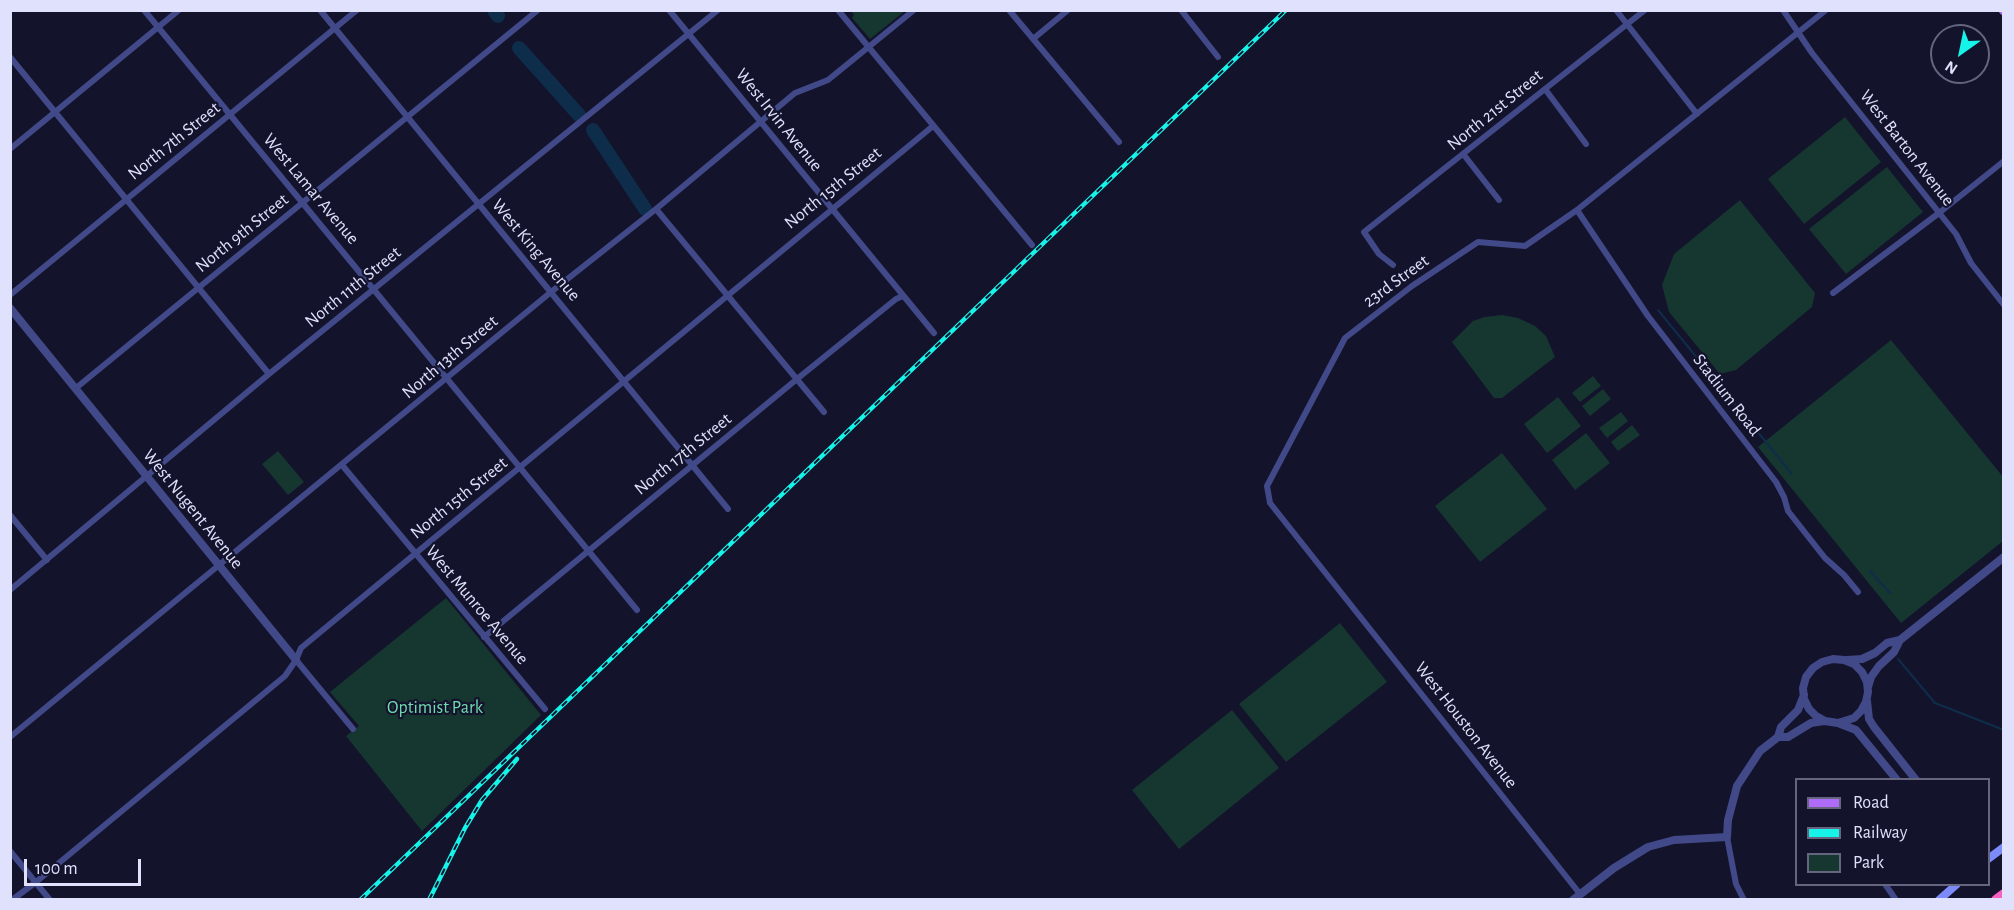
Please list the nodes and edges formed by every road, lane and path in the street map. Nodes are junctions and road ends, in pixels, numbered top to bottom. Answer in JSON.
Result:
{"nodes":[{"id":1,"x":144,"y":10,"type":"edge"},
{"id":2,"x":179,"y":10,"type":"edge"},
{"id":3,"x":320,"y":10,"type":"edge"},
{"id":4,"x":357,"y":10,"type":"edge"},
{"id":5,"x":538,"y":10,"type":"edge"},
{"id":6,"x":669,"y":10,"type":"edge"},
{"id":7,"x":718,"y":10,"type":"edge"},
{"id":8,"x":838,"y":10,"type":"edge"},
{"id":9,"x":914,"y":10,"type":"edge"},
{"id":10,"x":1010,"y":10,"type":"edge"},
{"id":11,"x":1068,"y":10,"type":"edge"},
{"id":12,"x":1181,"y":10,"type":"edge"},
{"id":13,"x":1616,"y":10,"type":"edge"},
{"id":14,"x":1645,"y":10,"type":"edge"},
{"id":15,"x":1783,"y":10,"type":"edge"},
{"id":16,"x":1826,"y":10,"type":"edge"},
{"id":17,"x":1628,"y":24,"type":"junction"},
{"id":18,"x":158,"y":27,"type":"junction"},
{"id":19,"x":335,"y":29,"type":"junction"},
{"id":20,"x":1799,"y":32,"type":"junction"},
{"id":21,"x":689,"y":34,"type":"junction"},
{"id":22,"x":1033,"y":39,"type":"junction"},
{"id":23,"x":869,"y":47,"type":"junction"},
{"id":24,"x":10,"y":57,"type":"edge"},
{"id":25,"x":1218,"y":57,"type":"dead end"},
{"id":26,"x":1545,"y":89,"type":"junction"},
{"id":27,"x":55,"y":112,"type":"junction"},
{"id":28,"x":1697,"y":114,"type":"junction"},
{"id":29,"x":230,"y":116,"type":"junction"},
{"id":30,"x":408,"y":117,"type":"junction"},
{"id":31,"x":760,"y":121,"type":"junction"},
{"id":32,"x":933,"y":126,"type":"junction"},
{"id":33,"x":1119,"y":142,"type":"dead end"},
{"id":34,"x":1586,"y":144,"type":"dead end"},
{"id":35,"x":10,"y":149,"type":"edge"},
{"id":36,"x":1464,"y":155,"type":"junction"},
{"id":37,"x":2004,"y":161,"type":"edge"},
{"id":38,"x":126,"y":200,"type":"junction"},
{"id":39,"x":1499,"y":200,"type":"dead end"},
{"id":40,"x":303,"y":202,"type":"junction"},
{"id":41,"x":479,"y":204,"type":"junction"},
{"id":42,"x":657,"y":209,"type":"junction"},
{"id":43,"x":832,"y":209,"type":"junction"},
{"id":44,"x":1578,"y":210,"type":"junction"},
{"id":45,"x":1939,"y":213,"type":"junction"},
{"id":46,"x":1032,"y":245,"type":"dead end"},
{"id":47,"x":1394,"y":265,"type":"dead end"},
{"id":48,"x":199,"y":288,"type":"junction"},
{"id":49,"x":374,"y":290,"type":"junction"},
{"id":50,"x":551,"y":292,"type":"junction"},
{"id":51,"x":1833,"y":292,"type":"dead end"},
{"id":52,"x":10,"y":295,"type":"edge"},
{"id":53,"x":727,"y":295,"type":"junction"},
{"id":54,"x":903,"y":296,"type":"junction"},
{"id":55,"x":2004,"y":305,"type":"edge"},
{"id":56,"x":10,"y":308,"type":"edge"},
{"id":57,"x":934,"y":333,"type":"dead end"},
{"id":58,"x":269,"y":374,"type":"junction"},
{"id":59,"x":448,"y":379,"type":"junction"},
{"id":60,"x":797,"y":379,"type":"junction"},
{"id":61,"x":624,"y":380,"type":"junction"},
{"id":62,"x":76,"y":388,"type":"junction"},
{"id":63,"x":824,"y":412,"type":"dead end"},
{"id":64,"x":342,"y":465,"type":"junction"},
{"id":65,"x":693,"y":465,"type":"junction"},
{"id":66,"x":520,"y":467,"type":"junction"},
{"id":67,"x":148,"y":477,"type":"junction"},
{"id":68,"x":728,"y":509,"type":"dead end"},
{"id":69,"x":10,"y":515,"type":"edge"},
{"id":70,"x":589,"y":550,"type":"junction"},
{"id":71,"x":414,"y":553,"type":"junction"},
{"id":72,"x":2004,"y":557,"type":"edge"},
{"id":73,"x":47,"y":560,"type":"junction"},
{"id":74,"x":220,"y":565,"type":"junction"},
{"id":75,"x":1327,"y":576,"type":"joint"},
{"id":76,"x":10,"y":590,"type":"edge"},
{"id":77,"x":1858,"y":592,"type":"dead end"},
{"id":78,"x":637,"y":610,"type":"dead end"},
{"id":79,"x":484,"y":637,"type":"junction"},
{"id":80,"x":1900,"y":640,"type":"junction"},
{"id":81,"x":296,"y":660,"type":"junction"},
{"id":82,"x":1844,"y":660,"type":"junction"},
{"id":83,"x":1867,"y":693,"type":"junction"},
{"id":84,"x":1804,"y":694,"type":"junction"},
{"id":85,"x":545,"y":709,"type":"dead end"},
{"id":86,"x":1825,"y":721,"type":"junction"},
{"id":87,"x":1838,"y":723,"type":"junction"},
{"id":88,"x":353,"y":729,"type":"dead end"},
{"id":89,"x":10,"y":737,"type":"edge"},
{"id":90,"x":1779,"y":737,"type":"junction"},
{"id":91,"x":1895,"y":778,"type":"edge"},
{"id":92,"x":1914,"y":778,"type":"edge"},
{"id":93,"x":1727,"y":837,"type":"junction"},
{"id":94,"x":2004,"y":847,"type":"edge"},
{"id":95,"x":10,"y":851,"type":"edge"},
{"id":96,"x":1990,"y":858,"type":"edge"},
{"id":97,"x":36,"y":882,"type":"junction"},
{"id":98,"x":1886,"y":886,"type":"edge"},
{"id":99,"x":1956,"y":886,"type":"edge"},
{"id":100,"x":2004,"y":894,"type":"edge"},
{"id":101,"x":1577,"y":897,"type":"edge"},
{"id":102,"x":12,"y":900,"type":"edge"},
{"id":103,"x":50,"y":900,"type":"edge"},
{"id":104,"x":1744,"y":900,"type":"edge"},
{"id":105,"x":1896,"y":900,"type":"edge"},
{"id":106,"x":1939,"y":900,"type":"edge"},
{"id":107,"x":1996,"y":900,"type":"edge"}],
"edges":[{"from":1,"to":18,"type":"street","name":"West Lamar Avenue"},
{"from":2,"to":18,"type":"street"},
{"from":3,"to":19,"type":"street","name":"West King Avenue"},
{"from":4,"to":19,"type":"street","name":"North 7th Street"},
{"from":5,"to":30,"type":"street","name":"North 9th Street"},
{"from":6,"to":21,"type":"street","name":"West Irvin Avenue"},
{"from":7,"to":21,"type":"street","name":"North 11th Street"},
{"from":8,"to":23,"type":"street"},
{"from":9,"to":23,"type":"street","name":"North 13th Street"},
{"from":10,"to":22,"type":"street"},
{"from":11,"to":22,"type":"street"},
{"from":12,"to":25,"type":"street"},
{"from":13,"to":17,"type":"street"},
{"from":14,"to":17,"type":"street","name":"North 21st Street"},
{"from":15,"to":20,"type":"street","name":"West Barton Avenue"},
{"from":16,"to":20,"type":"street","name":"23rd Street"},
{"from":17,"to":26,"type":"street","name":"North 21st Street"},
{"from":17,"to":28,"type":"street"},
{"from":18,"to":27,"type":"street"},
{"from":18,"to":29,"type":"street","name":"West Lamar Avenue"},
{"from":19,"to":29,"type":"street","name":"North 7th Street"},
{"from":19,"to":30,"type":"street","name":"West King Avenue"},
{"from":20,"to":28,"type":"street","name":"23rd Street"},
{"from":20,"to":45,"type":"street","name":"West Barton Avenue"},
{"from":21,"to":31,"type":"street","name":"West Irvin Avenue"},
{"from":21,"to":41,"type":"street","name":"North 11th Street"},
{"from":22,"to":33,"type":"street"},
{"from":23,"to":31,"type":"street","name":"North 13th Street"},
{"from":23,"to":32,"type":"street"},
{"from":24,"to":27,"type":"street"},
{"from":26,"to":34,"type":"street"},
{"from":26,"to":36,"type":"street","name":"North 21st Street"},
{"from":27,"to":35,"type":"street"},
{"from":27,"to":38,"type":"street"},
{"from":28,"to":44,"type":"street","name":"23rd Street"},
{"from":29,"to":38,"type":"street","name":"North 7th Street"},
{"from":29,"to":40,"type":"street","name":"West Lamar Avenue"},
{"from":30,"to":40,"type":"street","name":"North 9th Street"},
{"from":30,"to":41,"type":"street","name":"West King Avenue"},
{"from":31,"to":42,"type":"street","name":"North 13th Street"},
{"from":31,"to":43,"type":"street","name":"West Irvin Avenue"},
{"from":32,"to":43,"type":"street","name":"North 15th Street"},
{"from":32,"to":46,"type":"street"},
{"from":36,"to":39,"type":"street"},
{"from":36,"to":47,"type":"street","name":"North 21st Street"},
{"from":37,"to":45,"type":"street"},
{"from":38,"to":48,"type":"street"},
{"from":38,"to":52,"type":"street","name":"North 7th Street"},
{"from":40,"to":48,"type":"street","name":"North 9th Street"},
{"from":40,"to":49,"type":"street","name":"West Lamar Avenue"},
{"from":41,"to":49,"type":"street","name":"North 11th Street"},
{"from":41,"to":50,"type":"street","name":"West King Avenue"},
{"from":42,"to":50,"type":"street","name":"North 13th Street"},
{"from":42,"to":53,"type":"street"},
{"from":43,"to":53,"type":"street","name":"North 15th Street"},
{"from":43,"to":54,"type":"street","name":"West Irvin Avenue"},
{"from":44,"to":75,"type":"street","name":"23rd Street"},
{"from":44,"to":77,"type":"street","name":"Stadium Road"},
{"from":45,"to":51,"type":"street"},
{"from":45,"to":55,"type":"street","name":"West Barton Avenue"},
{"from":48,"to":58,"type":"street"},
{"from":48,"to":62,"type":"street","name":"North 9th Street"},
{"from":49,"to":58,"type":"street","name":"North 11th Street"},
{"from":49,"to":59,"type":"street","name":"West Lamar Avenue"},
{"from":50,"to":59,"type":"street","name":"North 13th Street"},
{"from":50,"to":61,"type":"street","name":"West King Avenue"},
{"from":53,"to":60,"type":"street"},
{"from":53,"to":61,"type":"street","name":"North 15th Street"},
{"from":54,"to":57,"type":"street","name":"West Irvin Avenue"},
{"from":54,"to":60,"type":"street","name":"North 17th Street"},
{"from":56,"to":62,"type":"street","name":"West Nugent Avenue"},
{"from":58,"to":67,"type":"street","name":"North 11th Street"},
{"from":59,"to":64,"type":"street","name":"North 13th Street"},
{"from":59,"to":66,"type":"street","name":"West Lamar Avenue"},
{"from":60,"to":63,"type":"street"},
{"from":60,"to":65,"type":"street","name":"North 17th Street"},
{"from":61,"to":65,"type":"street","name":"West King Avenue"},
{"from":61,"to":66,"type":"street","name":"North 15th Street"},
{"from":62,"to":67,"type":"street","name":"West Nugent Avenue"},
{"from":64,"to":71,"type":"street","name":"West Munroe Avenue"},
{"from":64,"to":74,"type":"street","name":"North 13th Street"},
{"from":65,"to":68,"type":"street","name":"West King Avenue"},
{"from":65,"to":70,"type":"street","name":"North 17th Street"},
{"from":66,"to":70,"type":"street","name":"West Lamar Avenue"},
{"from":66,"to":71,"type":"street","name":"North 15th Street"},
{"from":67,"to":73,"type":"street","name":"North 11th Street"},
{"from":67,"to":74,"type":"street","name":"West Nugent Avenue"},
{"from":69,"to":73,"type":"street"},
{"from":70,"to":78,"type":"street","name":"West Lamar Avenue"},
{"from":70,"to":79,"type":"street","name":"North 17th Street"},
{"from":71,"to":79,"type":"street","name":"West Munroe Avenue"},
{"from":71,"to":81,"type":"street","name":"North 15th Street"},
{"from":72,"to":80,"type":"street"},
{"from":73,"to":76,"type":"street","name":"North 11th Street"},
{"from":74,"to":81,"type":"street","name":"West Nugent Avenue"},
{"from":74,"to":89,"type":"street","name":"North 13th Street"},
{"from":75,"to":101,"type":"street","name":"West Houston Avenue"},
{"from":79,"to":85,"type":"street","name":"West Munroe Avenue"},
{"from":80,"to":82,"type":"street"},
{"from":80,"to":83,"type":"street"},
{"from":81,"to":88,"type":"street","name":"West Nugent Avenue"},
{"from":81,"to":97,"type":"street","name":"North 15th Street"},
{"from":82,"to":83,"type":"street"},
{"from":82,"to":84,"type":"street"},
{"from":83,"to":87,"type":"street"},
{"from":83,"to":92,"type":"street"},
{"from":84,"to":86,"type":"street"},
{"from":84,"to":90,"type":"street"},
{"from":86,"to":87,"type":"street"},
{"from":86,"to":90,"type":"street"},
{"from":87,"to":91,"type":"street"},
{"from":90,"to":93,"type":"street"},
{"from":93,"to":101,"type":"street"},
{"from":93,"to":104,"type":"street"},
{"from":94,"to":96,"type":"main road"},
{"from":95,"to":97,"type":"street"},
{"from":97,"to":102,"type":"street","name":"North 15th Street"},
{"from":97,"to":103,"type":"street"},
{"from":98,"to":105,"type":"street"},
{"from":99,"to":106,"type":"main road"},
{"from":100,"to":107,"type":"highway"}]}
